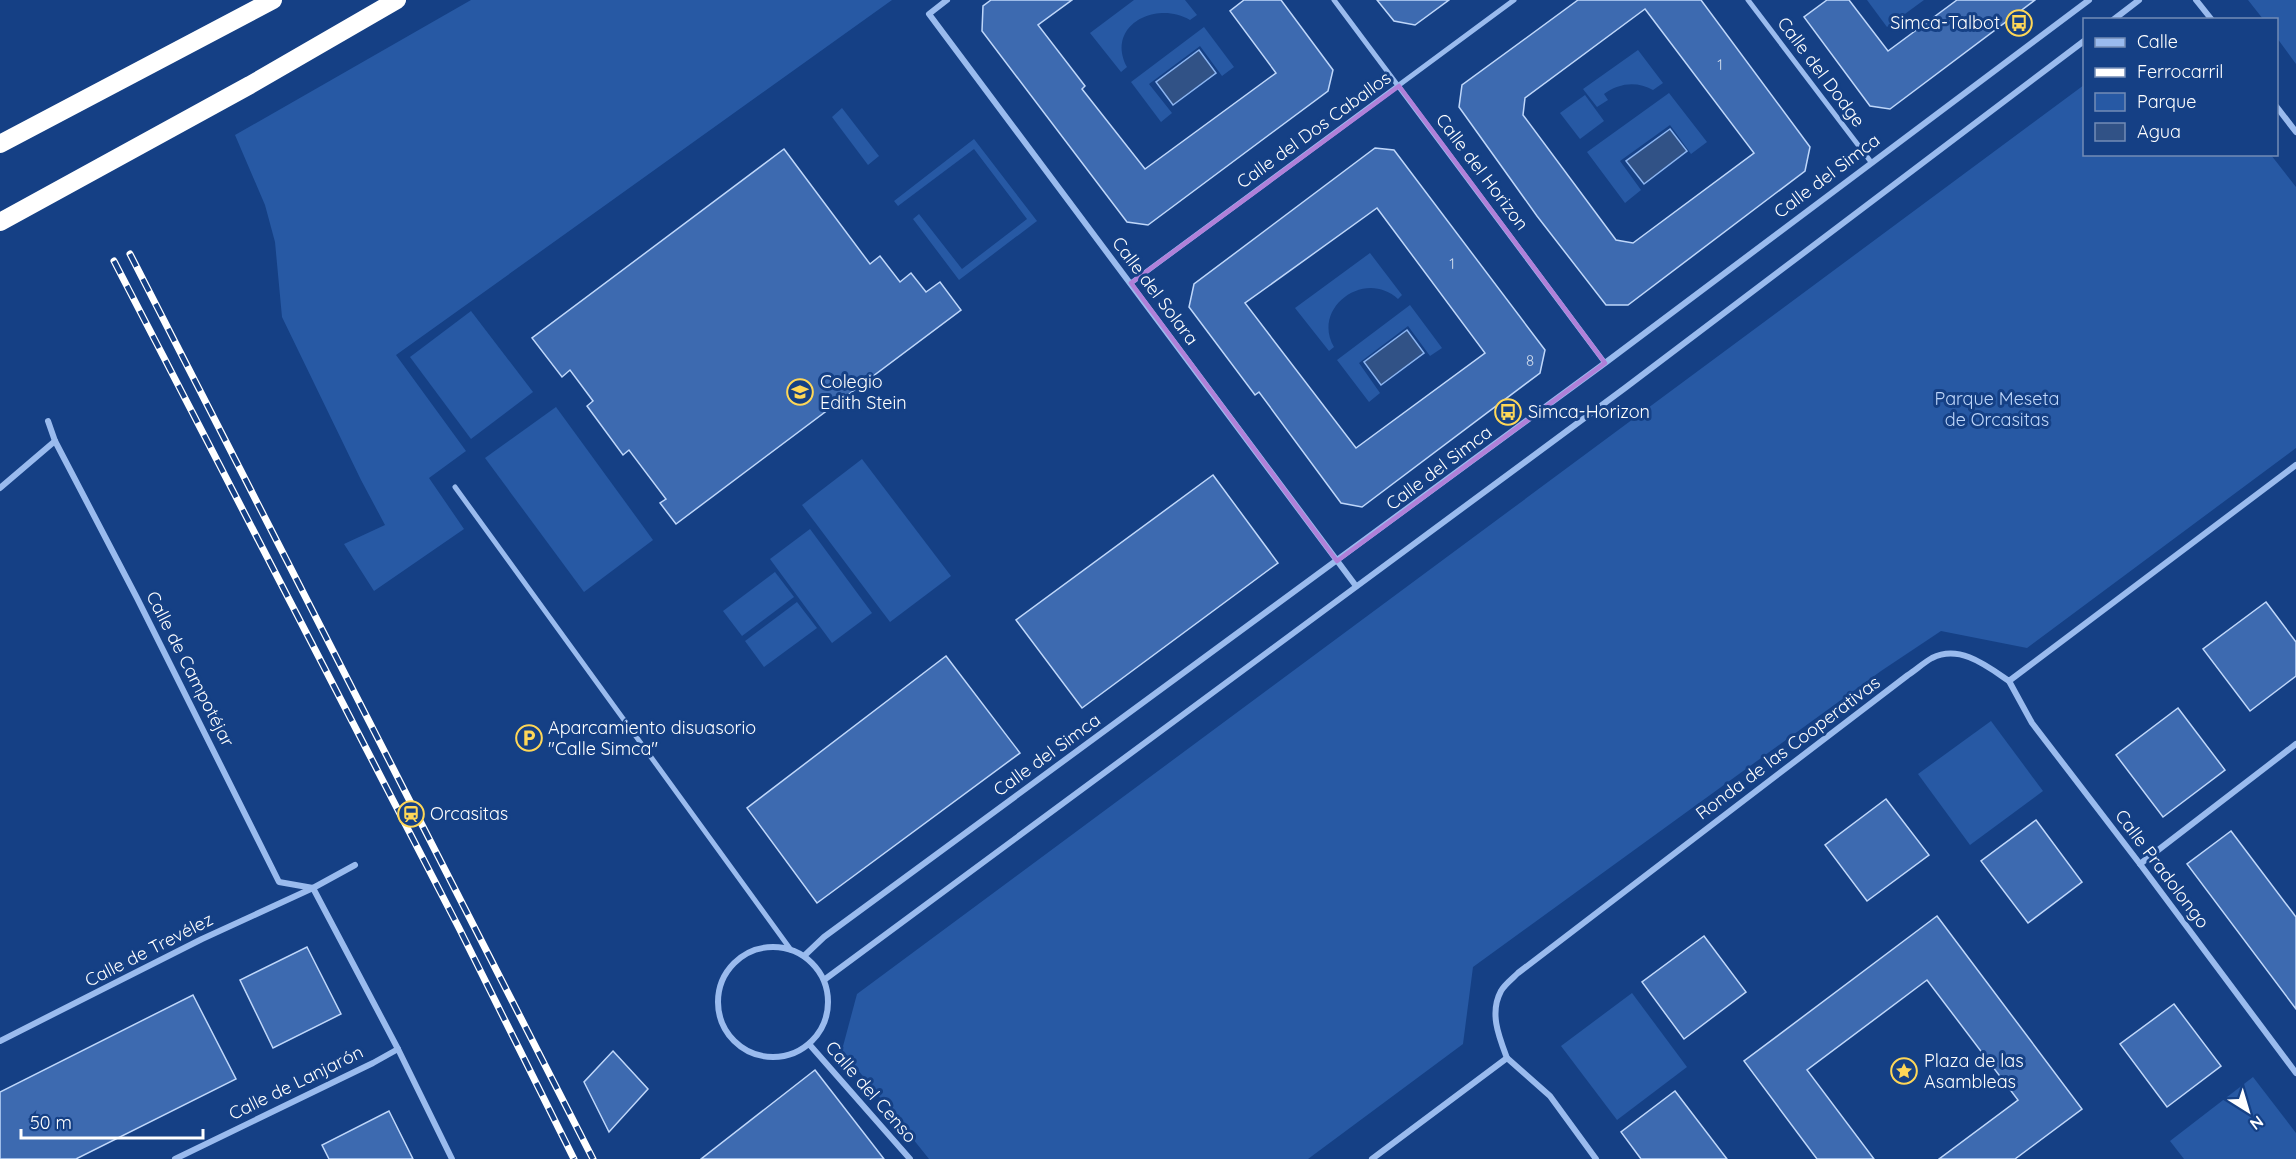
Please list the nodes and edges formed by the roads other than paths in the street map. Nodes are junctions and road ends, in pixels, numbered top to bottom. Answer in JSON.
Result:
{"nodes":[{"id":1,"x":273,"y":0,"type":"edge"},
{"id":2,"x":397,"y":0,"type":"edge"},
{"id":3,"x":947,"y":0,"type":"edge"},
{"id":4,"x":1334,"y":0,"type":"edge"},
{"id":5,"x":1514,"y":0,"type":"edge"},
{"id":6,"x":1748,"y":0,"type":"edge"},
{"id":7,"x":2088,"y":0,"type":"edge"},
{"id":8,"x":2139,"y":0,"type":"edge"},
{"id":9,"x":2196,"y":0,"type":"edge"},
{"id":10,"x":2116,"y":18,"type":"edge"},
{"id":11,"x":2210,"y":18,"type":"edge"},
{"id":12,"x":2083,"y":43,"type":"edge"},
{"id":13,"x":1399,"y":86,"type":"junction"},
{"id":14,"x":2278,"y":107,"type":"edge"},
{"id":15,"x":2296,"y":132,"type":"edge"},
{"id":16,"x":0,"y":144,"type":"edge"},
{"id":17,"x":1871,"y":162,"type":"junction"},
{"id":18,"x":0,"y":222,"type":"edge"},
{"id":19,"x":1131,"y":283,"type":"junction"},
{"id":20,"x":1605,"y":363,"type":"junction"},
{"id":21,"x":48,"y":421,"type":"dead end"},
{"id":22,"x":55,"y":441,"type":"junction"},
{"id":23,"x":2296,"y":465,"type":"edge"},
{"id":24,"x":455,"y":487,"type":"dead end"},
{"id":25,"x":0,"y":488,"type":"edge"},
{"id":26,"x":1337,"y":561,"type":"junction"},
{"id":27,"x":1356,"y":586,"type":"junction"},
{"id":28,"x":2009,"y":681,"type":"junction"},
{"id":29,"x":2296,"y":744,"type":"edge"},
{"id":30,"x":2140,"y":864,"type":"junction"},
{"id":31,"x":355,"y":865,"type":"dead end"},
{"id":32,"x":312,"y":888,"type":"junction"},
{"id":33,"x":791,"y":950,"type":"junction"},
{"id":34,"x":804,"y":956,"type":"junction"},
{"id":35,"x":824,"y":980,"type":"junction"},
{"id":36,"x":0,"y":1041,"type":"edge"},
{"id":37,"x":809,"y":1044,"type":"junction"},
{"id":38,"x":398,"y":1049,"type":"junction"},
{"id":39,"x":1507,"y":1058,"type":"junction"},
{"id":40,"x":2296,"y":1073,"type":"edge"},
{"id":41,"x":175,"y":1159,"type":"edge"},
{"id":42,"x":452,"y":1159,"type":"edge"},
{"id":43,"x":910,"y":1159,"type":"edge"},
{"id":44,"x":1372,"y":1159,"type":"edge"},
{"id":45,"x":1596,"y":1159,"type":"edge"}],
"edges":[{"from":1,"to":16,"type":"highway"},
{"from":2,"to":18,"type":"highway"},
{"from":3,"to":19,"type":"street","name":"Calle del Solara"},
{"from":4,"to":13,"type":"street","name":"Calle del Horizon"},
{"from":5,"to":13,"type":"street","name":"Calle del Dos Caballos"},
{"from":6,"to":17,"type":"street","name":"Calle del Dodge"},
{"from":7,"to":17,"type":"street","name":"Calle del Simca"},
{"from":8,"to":10,"type":"street"},
{"from":9,"to":11,"type":"street"},
{"from":12,"to":27,"type":"street"},
{"from":13,"to":19,"type":"street","name":"Calle del Dos Caballos"},
{"from":13,"to":20,"type":"street","name":"Calle del Horizon"},
{"from":14,"to":15,"type":"street"},
{"from":17,"to":20,"type":"street","name":"Calle del Simca"},
{"from":19,"to":26,"type":"street","name":"Calle del Solara"},
{"from":20,"to":26,"type":"street","name":"Calle del Simca"},
{"from":21,"to":22,"type":"street","name":"Calle de Campotéjar"},
{"from":22,"to":25,"type":"street"},
{"from":22,"to":32,"type":"street","name":"Calle de Campotéjar"},
{"from":23,"to":28,"type":"street"},
{"from":24,"to":33,"type":"street"},
{"from":26,"to":27,"type":"street","name":"Calle del Solara"},
{"from":26,"to":34,"type":"street","name":"Calle del Simca"},
{"from":27,"to":35,"type":"street"},
{"from":28,"to":30,"type":"street","name":"Calle Pradolongo"},
{"from":28,"to":39,"type":"street","name":"Ronda de las Cooperativas"},
{"from":29,"to":30,"type":"street"},
{"from":30,"to":40,"type":"street","name":"Calle Pradolongo"},
{"from":31,"to":32,"type":"street"},
{"from":32,"to":36,"type":"street","name":"Calle de Trevélez"},
{"from":32,"to":38,"type":"street"},
{"from":33,"to":34,"type":"street"},
{"from":33,"to":37,"type":"street"},
{"from":34,"to":35,"type":"street"},
{"from":35,"to":37,"type":"street"},
{"from":37,"to":43,"type":"street","name":"Calle del Censo"},
{"from":38,"to":41,"type":"street","name":"Calle de Lanjarón"},
{"from":38,"to":42,"type":"street"},
{"from":39,"to":44,"type":"street"},
{"from":39,"to":45,"type":"street"}]}
